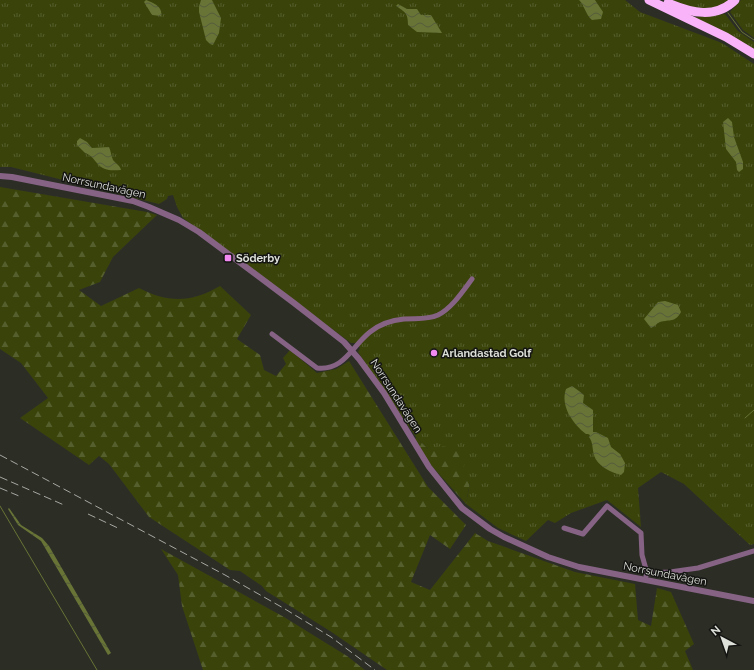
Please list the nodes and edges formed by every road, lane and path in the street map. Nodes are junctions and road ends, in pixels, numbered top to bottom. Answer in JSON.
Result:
{"nodes":[{"id":1,"x":649,"y":0,"type":"edge"},
{"id":2,"x":661,"y":0,"type":"edge"},
{"id":3,"x":735,"y":0,"type":"edge"},
{"id":4,"x":754,"y":54,"type":"edge"},
{"id":5,"x":0,"y":176,"type":"edge"},
{"id":6,"x":472,"y":279,"type":"dead end"},
{"id":7,"x":272,"y":334,"type":"dead end"},
{"id":8,"x":352,"y":351,"type":"junction"},
{"id":9,"x":564,"y":528,"type":"dead end"},
{"id":10,"x":754,"y":551,"type":"edge"},
{"id":11,"x":647,"y":573,"type":"junction"},
{"id":12,"x":645,"y":580,"type":"junction"},
{"id":13,"x":754,"y":602,"type":"edge"}],
"edges":[{"from":1,"to":4,"type":"highway"},
{"from":2,"to":3,"type":"highway"},
{"from":5,"to":8,"type":"street","name":"Norrsundavägen"},
{"from":6,"to":8,"type":"street"},
{"from":7,"to":8,"type":"street"},
{"from":8,"to":12,"type":"street","name":"Norrsundavägen"},
{"from":9,"to":11,"type":"street"},
{"from":10,"to":11,"type":"street"},
{"from":11,"to":12,"type":"street"},
{"from":12,"to":13,"type":"street","name":"Norrsundavägen"}]}
